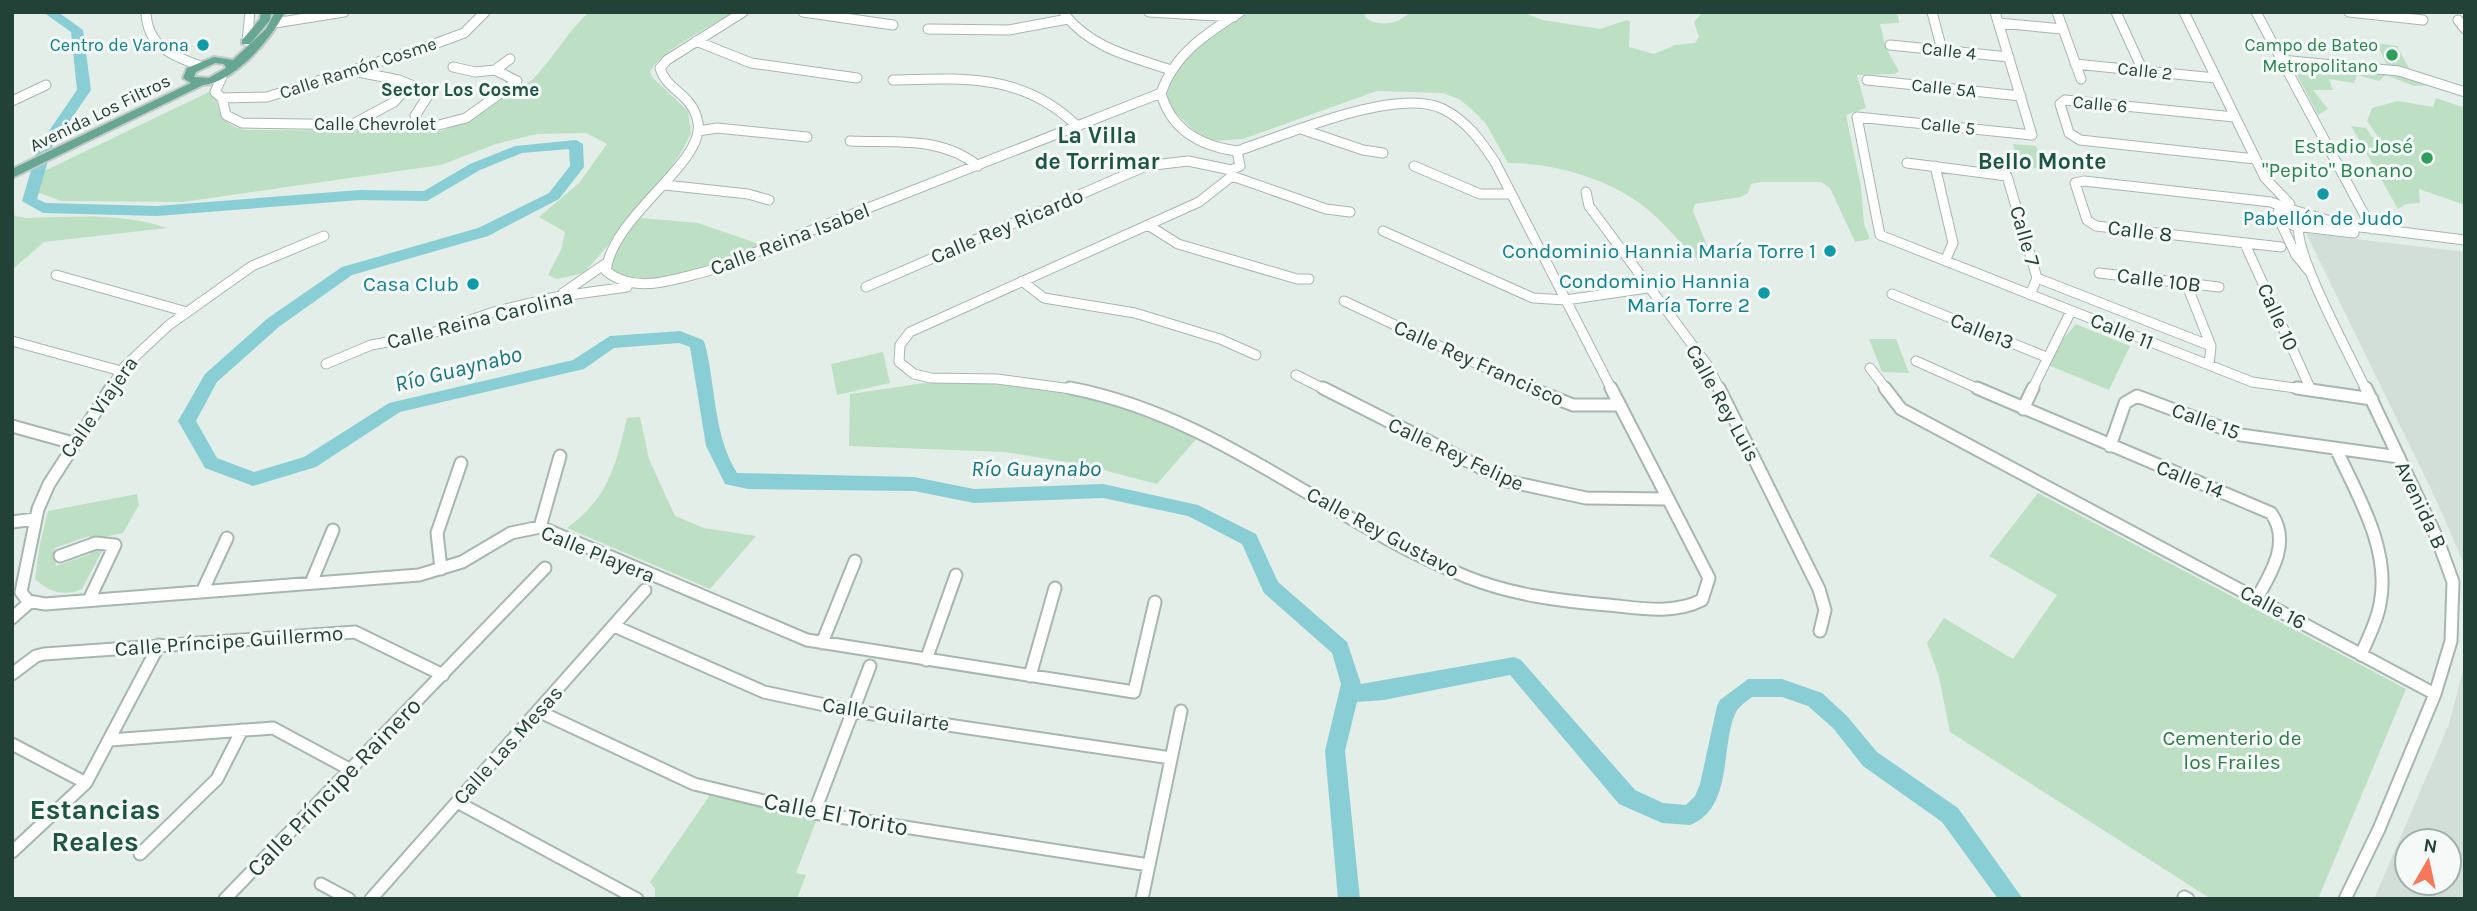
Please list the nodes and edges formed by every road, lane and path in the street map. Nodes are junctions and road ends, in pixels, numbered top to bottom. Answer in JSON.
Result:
{"nodes":[{"id":1,"x":146,"y":12,"type":"edge"},
{"id":2,"x":250,"y":12,"type":"edge"},
{"id":3,"x":266,"y":12,"type":"edge"},
{"id":4,"x":280,"y":12,"type":"edge"},
{"id":5,"x":344,"y":12,"type":"edge"},
{"id":6,"x":485,"y":12,"type":"edge"},
{"id":7,"x":743,"y":12,"type":"edge"},
{"id":8,"x":803,"y":12,"type":"edge"},
{"id":9,"x":1932,"y":12,"type":"edge"},
{"id":10,"x":1995,"y":12,"type":"edge"},
{"id":11,"x":2057,"y":12,"type":"edge"},
{"id":12,"x":2116,"y":12,"type":"edge"},
{"id":13,"x":2184,"y":12,"type":"edge"},
{"id":14,"x":2256,"y":12,"type":"edge"},
{"id":15,"x":2348,"y":12,"type":"edge"},
{"id":16,"x":1146,"y":13,"type":"edge"},
{"id":17,"x":1237,"y":14,"type":"edge"},
{"id":18,"x":1066,"y":15,"type":"edge"},
{"id":19,"x":2423,"y":20,"type":"dead end"},
{"id":20,"x":2461,"y":20,"type":"edge"},
{"id":21,"x":275,"y":23,"type":"junction"},
{"id":22,"x":1998,"y":23,"type":"junction"},
{"id":23,"x":893,"y":25,"type":"dead end"},
{"id":24,"x":928,"y":29,"type":"dead end"},
{"id":25,"x":2062,"y":29,"type":"junction"},
{"id":26,"x":2465,"y":29,"type":"edge"},
{"id":27,"x":247,"y":41,"type":"junction"},
{"id":28,"x":696,"y":41,"type":"junction"},
{"id":29,"x":1890,"y":45,"type":"dead end"},
{"id":30,"x":1942,"y":50,"type":"junction"},
{"id":31,"x":2009,"y":57,"type":"junction"},
{"id":32,"x":510,"y":59,"type":"dead end"},
{"id":33,"x":218,"y":60,"type":"junction"},
{"id":34,"x":2281,"y":60,"type":"junction"},
{"id":35,"x":2075,"y":64,"type":"junction"},
{"id":36,"x":198,"y":65,"type":"junction"},
{"id":37,"x":453,"y":66,"type":"dead end"},
{"id":38,"x":231,"y":68,"type":"junction"},
{"id":39,"x":1168,"y":69,"type":"junction"},
{"id":40,"x":495,"y":70,"type":"junction"},
{"id":41,"x":350,"y":71,"type":"junction"},
{"id":42,"x":2143,"y":71,"type":"junction"},
{"id":43,"x":222,"y":77,"type":"junction"},
{"id":44,"x":857,"y":78,"type":"dead end"},
{"id":45,"x":2215,"y":78,"type":"junction"},
{"id":46,"x":190,"y":79,"type":"junction"},
{"id":47,"x":2081,"y":79,"type":"dead end"},
{"id":48,"x":893,"y":80,"type":"dead end"},
{"id":49,"x":1867,"y":80,"type":"dead end"},
{"id":50,"x":202,"y":82,"type":"junction"},
{"id":51,"x":46,"y":85,"type":"dead end"},
{"id":52,"x":409,"y":85,"type":"junction"},
{"id":53,"x":2465,"y":92,"type":"edge"},
{"id":54,"x":1161,"y":93,"type":"junction"},
{"id":55,"x":2021,"y":96,"type":"junction"},
{"id":56,"x":222,"y":98,"type":"junction"},
{"id":57,"x":12,"y":100,"type":"edge"},
{"id":58,"x":415,"y":116,"type":"dead end"},
{"id":59,"x":2234,"y":117,"type":"junction"},
{"id":60,"x":114,"y":122,"type":"junction"},
{"id":61,"x":354,"y":124,"type":"junction"},
{"id":62,"x":1077,"y":127,"type":"junction"},
{"id":63,"x":1304,"y":130,"type":"junction"},
{"id":64,"x":698,"y":131,"type":"junction"},
{"id":65,"x":807,"y":137,"type":"dead end"},
{"id":66,"x":850,"y":141,"type":"dead end"},
{"id":67,"x":1237,"y":150,"type":"junction"},
{"id":68,"x":1383,"y":153,"type":"dead end"},
{"id":69,"x":2255,"y":159,"type":"junction"},
{"id":70,"x":1907,"y":163,"type":"dead end"},
{"id":71,"x":978,"y":166,"type":"junction"},
{"id":72,"x":1414,"y":166,"type":"dead end"},
{"id":73,"x":1935,"y":166,"type":"junction"},
{"id":74,"x":12,"y":167,"type":"edge"},
{"id":75,"x":1231,"y":173,"type":"junction"},
{"id":76,"x":12,"y":174,"type":"edge"},
{"id":77,"x":2007,"y":176,"type":"joint"},
{"id":78,"x":2265,"y":178,"type":"junction"},
{"id":79,"x":665,"y":185,"type":"junction"},
{"id":80,"x":1586,"y":192,"type":"dead end"},
{"id":81,"x":1510,"y":194,"type":"junction"},
{"id":82,"x":769,"y":200,"type":"dead end"},
{"id":83,"x":2271,"y":202,"type":"junction"},
{"id":84,"x":2296,"y":211,"type":"junction"},
{"id":85,"x":1350,"y":212,"type":"dead end"},
{"id":86,"x":2278,"y":216,"type":"junction"},
{"id":87,"x":1148,"y":225,"type":"junction"},
{"id":88,"x":2301,"y":226,"type":"junction"},
{"id":89,"x":2372,"y":229,"type":"junction"},
{"id":90,"x":1383,"y":231,"type":"dead end"},
{"id":91,"x":1880,"y":235,"type":"joint"},
{"id":92,"x":324,"y":236,"type":"dead end"},
{"id":93,"x":2465,"y":240,"type":"edge"},
{"id":94,"x":2245,"y":244,"type":"junction"},
{"id":95,"x":2465,"y":246,"type":"edge"},
{"id":96,"x":2281,"y":247,"type":"dead end"},
{"id":97,"x":1945,"y":261,"type":"junction"},
{"id":98,"x":605,"y":264,"type":"junction"},
{"id":99,"x":2099,"y":273,"type":"dead end"},
{"id":100,"x":57,"y":275,"type":"dead end"},
{"id":101,"x":2312,"y":276,"type":"junction"},
{"id":102,"x":2037,"y":278,"type":"junction"},
{"id":103,"x":1309,"y":279,"type":"dead end"},
{"id":104,"x":1022,"y":281,"type":"junction"},
{"id":105,"x":2186,"y":283,"type":"junction"},
{"id":106,"x":637,"y":285,"type":"junction"},
{"id":107,"x":866,"y":286,"type":"dead end"},
{"id":108,"x":2219,"y":287,"type":"dead end"},
{"id":109,"x":1647,"y":288,"type":"junction"},
{"id":110,"x":1892,"y":294,"type":"dead end"},
{"id":111,"x":2030,"y":295,"type":"junction"},
{"id":112,"x":555,"y":297,"type":"junction"},
{"id":113,"x":1566,"y":300,"type":"junction"},
{"id":114,"x":1344,"y":301,"type":"dead end"},
{"id":115,"x":2071,"y":311,"type":"junction"},
{"id":116,"x":187,"y":312,"type":"junction"},
{"id":117,"x":12,"y":341,"type":"edge"},
{"id":118,"x":2211,"y":346,"type":"junction"},
{"id":119,"x":1256,"y":355,"type":"dead end"},
{"id":120,"x":2046,"y":358,"type":"junction"},
{"id":121,"x":1916,"y":361,"type":"dead end"},
{"id":122,"x":326,"y":364,"type":"dead end"},
{"id":123,"x":2208,"y":365,"type":"junction"},
{"id":124,"x":1870,"y":368,"type":"dead end"},
{"id":125,"x":121,"y":372,"type":"junction"},
{"id":126,"x":1296,"y":375,"type":"dead end"},
{"id":127,"x":2311,"y":390,"type":"junction"},
{"id":128,"x":2372,"y":399,"type":"junction"},
{"id":129,"x":1619,"y":404,"type":"junction"},
{"id":130,"x":2023,"y":409,"type":"junction"},
{"id":131,"x":12,"y":426,"type":"edge"},
{"id":132,"x":72,"y":443,"type":"junction"},
{"id":133,"x":2110,"y":446,"type":"junction"},
{"id":134,"x":2336,"y":449,"type":"junction"},
{"id":135,"x":560,"y":456,"type":"dead end"},
{"id":136,"x":2399,"y":457,"type":"junction"},
{"id":137,"x":461,"y":463,"type":"dead end"},
{"id":138,"x":1668,"y":499,"type":"junction"},
{"id":139,"x":35,"y":519,"type":"junction"},
{"id":140,"x":12,"y":522,"type":"edge"},
{"id":141,"x":540,"y":527,"type":"junction"},
{"id":142,"x":333,"y":530,"type":"dead end"},
{"id":143,"x":227,"y":538,"type":"dead end"},
{"id":144,"x":60,"y":556,"type":"dead end"},
{"id":145,"x":855,"y":561,"type":"dead end"},
{"id":146,"x":545,"y":568,"type":"dead end"},
{"id":147,"x":441,"y":569,"type":"junction"},
{"id":148,"x":956,"y":575,"type":"dead end"},
{"id":149,"x":311,"y":583,"type":"junction"},
{"id":150,"x":2459,"y":583,"type":"edge"},
{"id":151,"x":1055,"y":588,"type":"dead end"},
{"id":152,"x":645,"y":590,"type":"dead end"},
{"id":153,"x":202,"y":592,"type":"junction"},
{"id":154,"x":17,"y":596,"type":"edge"},
{"id":155,"x":2258,"y":598,"type":"junction"},
{"id":156,"x":89,"y":600,"type":"junction"},
{"id":157,"x":30,"y":602,"type":"junction"},
{"id":158,"x":1155,"y":602,"type":"dead end"},
{"id":159,"x":12,"y":618,"type":"edge"},
{"id":160,"x":614,"y":626,"type":"junction"},
{"id":161,"x":1820,"y":631,"type":"dead end"},
{"id":162,"x":822,"y":643,"type":"junction"},
{"id":163,"x":159,"y":645,"type":"junction"},
{"id":164,"x":2361,"y":655,"type":"junction"},
{"id":165,"x":926,"y":660,"type":"junction"},
{"id":166,"x":870,"y":666,"type":"dead end"},
{"id":167,"x":12,"y":674,"type":"edge"},
{"id":168,"x":443,"y":675,"type":"junction"},
{"id":169,"x":1030,"y":676,"type":"junction"},
{"id":170,"x":2435,"y":694,"type":"junction"},
{"id":171,"x":538,"y":711,"type":"junction"},
{"id":172,"x":853,"y":711,"type":"junction"},
{"id":173,"x":1181,"y":711,"type":"dead end"},
{"id":174,"x":242,"y":730,"type":"junction"},
{"id":175,"x":110,"y":740,"type":"junction"},
{"id":176,"x":12,"y":744,"type":"edge"},
{"id":177,"x":1171,"y":758,"type":"junction"},
{"id":178,"x":351,"y":769,"type":"junction"},
{"id":179,"x":86,"y":783,"type":"junction"},
{"id":180,"x":457,"y":802,"type":"junction"},
{"id":181,"x":814,"y":813,"type":"junction"},
{"id":182,"x":12,"y":852,"type":"edge"},
{"id":183,"x":140,"y":854,"type":"dead end"},
{"id":184,"x":1149,"y":865,"type":"junction"},
{"id":185,"x":321,"y":884,"type":"dead end"},
{"id":186,"x":225,"y":899,"type":"edge"},
{"id":187,"x":349,"y":899,"type":"edge"},
{"id":188,"x":371,"y":899,"type":"edge"},
{"id":189,"x":637,"y":899,"type":"edge"},
{"id":190,"x":1142,"y":899,"type":"edge"},
{"id":191,"x":2345,"y":899,"type":"edge"}],
"edges":[{"from":1,"to":36,"type":"street"},
{"from":2,"to":27,"type":"street"},
{"from":3,"to":27,"type":"main road"},
{"from":4,"to":21,"type":"main road"},
{"from":5,"to":21,"type":"street"},
{"from":6,"to":41,"type":"street","name":"Calle Ramón Cosme"},
{"from":7,"to":28,"type":"street"},
{"from":8,"to":23,"type":"street"},
{"from":9,"to":30,"type":"street"},
{"from":10,"to":22,"type":"street","name":"Calle 5"},
{"from":11,"to":25,"type":"street"},
{"from":12,"to":42,"type":"street"},
{"from":13,"to":45,"type":"street","name":"Avenida B"},
{"from":14,"to":34,"type":"street"},
{"from":15,"to":19,"type":"street"},
{"from":16,"to":17,"type":"street"},
{"from":17,"to":39,"type":"street"},
{"from":18,"to":24,"type":"street"},
{"from":18,"to":39,"type":"street"},
{"from":20,"to":26,"type":"street"},
{"from":21,"to":38,"type":"main road"},
{"from":22,"to":25,"type":"street"},
{"from":22,"to":31,"type":"street","name":"Calle 5"},
{"from":25,"to":35,"type":"street"},
{"from":27,"to":33,"type":"main road"},
{"from":28,"to":44,"type":"street"},
{"from":28,"to":64,"type":"street"},
{"from":29,"to":30,"type":"street","name":"Calle 4"},
{"from":30,"to":31,"type":"street","name":"Calle 4"},
{"from":31,"to":55,"type":"street","name":"Calle 5"},
{"from":32,"to":40,"type":"street"},
{"from":33,"to":36,"type":"main road"},
{"from":33,"to":38,"type":"main road"},
{"from":34,"to":53,"type":"street"},
{"from":34,"to":89,"type":"street"},
{"from":35,"to":42,"type":"street","name":"Calle 2"},
{"from":35,"to":47,"type":"street"},
{"from":36,"to":46,"type":"main road"},
{"from":37,"to":40,"type":"street"},
{"from":38,"to":43,"type":"main road"},
{"from":39,"to":54,"type":"street"},
{"from":40,"to":61,"type":"street","name":"Calle Chevrolet"},
{"from":41,"to":52,"type":"street"},
{"from":41,"to":56,"type":"street","name":"Calle Ramón Cosme"},
{"from":42,"to":45,"type":"street","name":"Calle 2"},
{"from":43,"to":50,"type":"main road","name":"Avenida Los Filtros"},
{"from":43,"to":56,"type":"street"},
{"from":45,"to":59,"type":"street","name":"Avenida B"},
{"from":46,"to":50,"type":"main road"},
{"from":46,"to":60,"type":"main road","name":"Avenida Los Filtros"},
{"from":48,"to":62,"type":"street"},
{"from":49,"to":55,"type":"street","name":"Calle 5A"},
{"from":50,"to":60,"type":"main road","name":"Avenida Los Filtros"},
{"from":51,"to":57,"type":"street"},
{"from":52,"to":58,"type":"street"},
{"from":52,"to":61,"type":"street"},
{"from":54,"to":62,"type":"street","name":"Calle Reina Isabel"},
{"from":54,"to":67,"type":"street","name":"Calle Rey Gustavo"},
{"from":55,"to":91,"type":"street","name":"Calle 5"},
{"from":56,"to":61,"type":"street","name":"Calle Chevrolet"},
{"from":59,"to":69,"type":"street","name":"Avenida B"},
{"from":59,"to":69,"type":"street","name":"Calle 6"},
{"from":60,"to":74,"type":"main road","name":"Avenida Los Filtros"},
{"from":60,"to":76,"type":"main road","name":"Avenida Los Filtros"},
{"from":62,"to":71,"type":"street","name":"Calle Reina Isabel"},
{"from":63,"to":67,"type":"street","name":"Calle Rey Gustavo"},
{"from":63,"to":68,"type":"street"},
{"from":63,"to":81,"type":"street","name":"Calle Rey Gustavo"},
{"from":64,"to":65,"type":"street"},
{"from":64,"to":79,"type":"street"},
{"from":66,"to":71,"type":"street"},
{"from":67,"to":75,"type":"street"},
{"from":69,"to":78,"type":"street","name":"Avenida B"},
{"from":70,"to":73,"type":"street","name":"Calle 5"},
{"from":71,"to":106,"type":"street","name":"Calle Reina Isabel"},
{"from":72,"to":81,"type":"street"},
{"from":73,"to":77,"type":"street","name":"Calle 5"},
{"from":73,"to":97,"type":"street","name":"Calle 5"},
{"from":75,"to":85,"type":"street","name":"Calle Rey Ricardo"},
{"from":75,"to":87,"type":"street","name":"Calle Rey Gustavo"},
{"from":75,"to":107,"type":"street","name":"Calle Rey Ricardo"},
{"from":77,"to":102,"type":"street","name":"Calle 7"},
{"from":78,"to":83,"type":"street","name":"Avenida B"},
{"from":78,"to":84,"type":"street","name":"Avenida B"},
{"from":79,"to":82,"type":"street"},
{"from":79,"to":98,"type":"street"},
{"from":80,"to":109,"type":"street","name":"Calle Rey Luis"},
{"from":81,"to":113,"type":"street","name":"Calle Rey Gustavo"},
{"from":83,"to":84,"type":"street","name":"Calle 8"},
{"from":83,"to":86,"type":"street","name":"Avenida B"},
{"from":83,"to":94,"type":"street","name":"Calle 8"},
{"from":84,"to":86,"type":"street"},
{"from":84,"to":88,"type":"street","name":"Avenida B"},
{"from":84,"to":89,"type":"street","name":"Calle 8"},
{"from":86,"to":88,"type":"street"},
{"from":86,"to":101,"type":"street","name":"Avenida B"},
{"from":87,"to":103,"type":"street"},
{"from":87,"to":104,"type":"street","name":"Calle Rey Gustavo"},
{"from":88,"to":95,"type":"street"},
{"from":88,"to":101,"type":"street","name":"Avenida B"},
{"from":89,"to":93,"type":"street","name":"Calle 8"},
{"from":90,"to":113,"type":"street"},
{"from":91,"to":97,"type":"street","name":"Calle 11"},
{"from":92,"to":116,"type":"street","name":"Calle Viajera"},
{"from":94,"to":96,"type":"street","name":"Calle 8"},
{"from":94,"to":127,"type":"street","name":"Calle 10"},
{"from":97,"to":111,"type":"street","name":"Calle 11"},
{"from":98,"to":106,"type":"street"},
{"from":98,"to":112,"type":"street"},
{"from":99,"to":105,"type":"street","name":"Calle 10B"},
{"from":100,"to":116,"type":"street"},
{"from":101,"to":128,"type":"street","name":"Avenida B"},
{"from":102,"to":111,"type":"street","name":"Calle 7"},
{"from":102,"to":118,"type":"street"},
{"from":104,"to":119,"type":"street"},
{"from":104,"to":138,"type":"street","name":"Calle Rey Gustavo"},
{"from":105,"to":108,"type":"street","name":"Calle 10B"},
{"from":105,"to":118,"type":"street"},
{"from":106,"to":112,"type":"street","name":"Calle Reina Carolina"},
{"from":109,"to":113,"type":"street"},
{"from":109,"to":161,"type":"street","name":"Calle Rey Luis"},
{"from":110,"to":120,"type":"street","name":"Calle13"},
{"from":111,"to":115,"type":"street","name":"Calle 11"},
{"from":112,"to":122,"type":"street","name":"Calle Reina Carolina"},
{"from":113,"to":129,"type":"street","name":"Calle Rey Gustavo"},
{"from":114,"to":129,"type":"street","name":"Calle Rey Francisco"},
{"from":115,"to":120,"type":"street"},
{"from":115,"to":123,"type":"street","name":"Calle 11"},
{"from":116,"to":125,"type":"street","name":"Calle Viajera"},
{"from":117,"to":125,"type":"street"},
{"from":118,"to":123,"type":"street"},
{"from":120,"to":130,"type":"street"},
{"from":121,"to":130,"type":"street","name":"Calle 14"},
{"from":123,"to":127,"type":"street","name":"Calle 11"},
{"from":124,"to":155,"type":"street","name":"Calle 16"},
{"from":125,"to":132,"type":"street","name":"Calle Viajera"},
{"from":126,"to":138,"type":"street","name":"Calle Rey Felipe"},
{"from":127,"to":128,"type":"street","name":"Calle 11"},
{"from":128,"to":136,"type":"street","name":"Avenida B"},
{"from":129,"to":138,"type":"street","name":"Calle Rey Gustavo"},
{"from":130,"to":133,"type":"street","name":"Calle 14"},
{"from":131,"to":132,"type":"street"},
{"from":132,"to":139,"type":"street","name":"Calle Viajera"},
{"from":133,"to":134,"type":"street","name":"Calle 15"},
{"from":133,"to":155,"type":"street","name":"Calle 14"},
{"from":134,"to":136,"type":"street","name":"Calle 15"},
{"from":134,"to":164,"type":"street"},
{"from":135,"to":141,"type":"street"},
{"from":136,"to":150,"type":"street","name":"Avenida B"},
{"from":137,"to":147,"type":"street"},
{"from":139,"to":140,"type":"street"},
{"from":139,"to":154,"type":"street","name":"Calle Viajera"},
{"from":141,"to":147,"type":"street","name":"Calle Playera"},
{"from":141,"to":162,"type":"street","name":"Calle Playera"},
{"from":142,"to":149,"type":"street"},
{"from":143,"to":153,"type":"street"},
{"from":144,"to":156,"type":"street"},
{"from":145,"to":162,"type":"street"},
{"from":146,"to":168,"type":"street","name":"Calle Príncipe Rainero"},
{"from":147,"to":149,"type":"street","name":"Calle Playera"},
{"from":148,"to":165,"type":"street"},
{"from":149,"to":153,"type":"street","name":"Calle Playera"},
{"from":150,"to":170,"type":"street","name":"Avenida B"},
{"from":151,"to":169,"type":"street"},
{"from":152,"to":160,"type":"street","name":"Calle Las Mesas"},
{"from":153,"to":156,"type":"street","name":"Calle Playera"},
{"from":154,"to":157,"type":"street"},
{"from":155,"to":164,"type":"street","name":"Calle 16"},
{"from":156,"to":157,"type":"street","name":"Calle Playera"},
{"from":157,"to":159,"type":"street"},
{"from":158,"to":169,"type":"street","name":"Calle Playera"},
{"from":160,"to":171,"type":"street","name":"Calle Las Mesas"},
{"from":160,"to":172,"type":"street","name":"Calle Guilarte"},
{"from":162,"to":165,"type":"street","name":"Calle Playera"},
{"from":163,"to":167,"type":"street","name":"Calle Príncipe Guillermo"},
{"from":163,"to":168,"type":"street","name":"Calle Príncipe Guillermo"},
{"from":163,"to":175,"type":"street"},
{"from":164,"to":170,"type":"street","name":"Calle 16"},
{"from":165,"to":169,"type":"street","name":"Calle Playera"},
{"from":166,"to":172,"type":"street"},
{"from":168,"to":178,"type":"street","name":"Calle Príncipe Rainero"},
{"from":170,"to":191,"type":"street","name":"Avenida B"},
{"from":171,"to":180,"type":"street","name":"Calle Las Mesas"},
{"from":171,"to":181,"type":"street","name":"Calle El Torito"},
{"from":172,"to":177,"type":"street","name":"Calle Guilarte"},
{"from":172,"to":181,"type":"street"},
{"from":173,"to":177,"type":"street"},
{"from":174,"to":175,"type":"street"},
{"from":174,"to":178,"type":"street"},
{"from":174,"to":183,"type":"street"},
{"from":175,"to":179,"type":"street"},
{"from":176,"to":179,"type":"street"},
{"from":177,"to":184,"type":"street"},
{"from":178,"to":186,"type":"street","name":"Calle Príncipe Rainero"},
{"from":179,"to":182,"type":"street"},
{"from":180,"to":188,"type":"street","name":"Calle Las Mesas"},
{"from":180,"to":189,"type":"street"},
{"from":181,"to":184,"type":"street","name":"Calle El Torito"},
{"from":184,"to":190,"type":"street"},
{"from":185,"to":187,"type":"street"}]}
